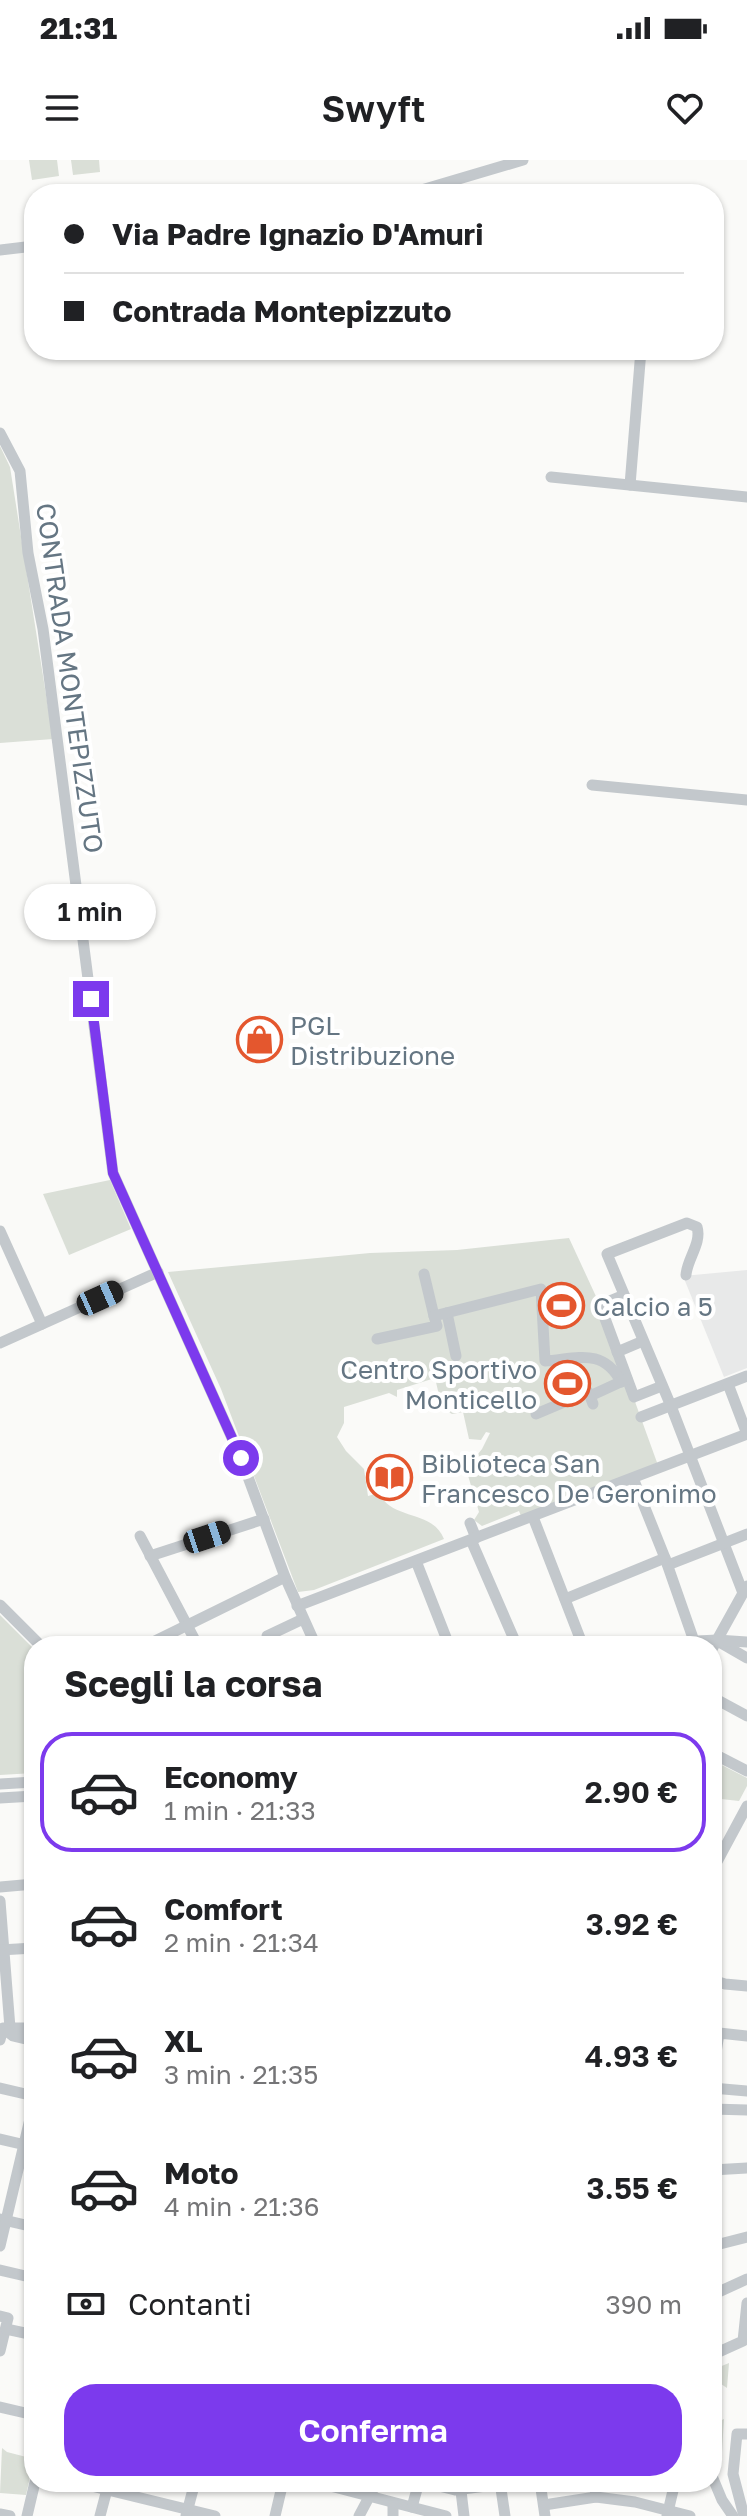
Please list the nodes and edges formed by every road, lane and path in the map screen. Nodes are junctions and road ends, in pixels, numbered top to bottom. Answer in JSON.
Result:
{"nodes":[{"id":1,"x":523,"y":160,"type":"edge"},
{"id":2,"x":444,"y":184,"type":"edge"},
{"id":3,"x":24,"y":247,"type":"edge"},
{"id":4,"x":0,"y":250,"type":"edge"},
{"id":5,"x":640,"y":360,"type":"edge"},
{"id":6,"x":0,"y":433,"type":"edge"},
{"id":7,"x":551,"y":477,"type":"dead end"},
{"id":8,"x":630,"y":485,"type":"junction"},
{"id":9,"x":747,"y":497,"type":"edge"},
{"id":10,"x":592,"y":785,"type":"dead end"},
{"id":11,"x":747,"y":800,"type":"edge"},
{"id":12,"x":0,"y":1231,"type":"edge"},
{"id":13,"x":158,"y":1272,"type":"junction"},
{"id":14,"x":424,"y":1274,"type":"dead end"},
{"id":15,"x":686,"y":1275,"type":"dead end"},
{"id":16,"x":624,"y":1295,"type":"junction"},
{"id":17,"x":447,"y":1313,"type":"junction"},
{"id":18,"x":434,"y":1316,"type":"junction"},
{"id":19,"x":42,"y":1324,"type":"junction"},
{"id":20,"x":377,"y":1339,"type":"dead end"},
{"id":21,"x":643,"y":1341,"type":"junction"},
{"id":22,"x":0,"y":1343,"type":"edge"},
{"id":23,"x":617,"y":1352,"type":"junction"},
{"id":24,"x":456,"y":1356,"type":"dead end"},
{"id":25,"x":747,"y":1376,"type":"edge"},
{"id":26,"x":624,"y":1380,"type":"junction"},
{"id":27,"x":728,"y":1384,"type":"junction"},
{"id":28,"x":662,"y":1386,"type":"junction"},
{"id":29,"x":671,"y":1406,"type":"junction"},
{"id":30,"x":536,"y":1414,"type":"dead end"},
{"id":31,"x":641,"y":1417,"type":"dead end"},
{"id":32,"x":747,"y":1434,"type":"edge"},
{"id":33,"x":690,"y":1456,"type":"junction"},
{"id":34,"x":633,"y":1478,"type":"junction"},
{"id":35,"x":533,"y":1517,"type":"junction"},
{"id":36,"x":264,"y":1519,"type":"junction"},
{"id":37,"x":470,"y":1523,"type":"dead end"},
{"id":38,"x":747,"y":1534,"type":"edge"},
{"id":39,"x":140,"y":1536,"type":"dead end"},
{"id":40,"x":473,"y":1539,"type":"junction"},
{"id":41,"x":724,"y":1543,"type":"junction"},
{"id":42,"x":150,"y":1556,"type":"junction"},
{"id":43,"x":416,"y":1561,"type":"junction"},
{"id":44,"x":666,"y":1562,"type":"junction"},
{"id":45,"x":285,"y":1577,"type":"junction"},
{"id":46,"x":745,"y":1589,"type":"edge"},
{"id":47,"x":565,"y":1599,"type":"junction"},
{"id":48,"x":0,"y":1605,"type":"edge"},
{"id":49,"x":297,"y":1606,"type":"junction"},
{"id":50,"x":303,"y":1619,"type":"junction"},
{"id":51,"x":187,"y":1626,"type":"junction"},
{"id":52,"x":31,"y":1636,"type":"edge"},
{"id":53,"x":166,"y":1636,"type":"edge"},
{"id":54,"x":192,"y":1636,"type":"edge"},
{"id":55,"x":267,"y":1636,"type":"edge"},
{"id":56,"x":311,"y":1636,"type":"edge"},
{"id":57,"x":443,"y":1636,"type":"edge"},
{"id":58,"x":513,"y":1636,"type":"edge"},
{"id":59,"x":579,"y":1636,"type":"edge"},
{"id":60,"x":692,"y":1636,"type":"edge"},
{"id":61,"x":719,"y":1636,"type":"edge"},
{"id":62,"x":747,"y":1642,"type":"edge"},
{"id":63,"x":722,"y":1644,"type":"edge"},
{"id":64,"x":722,"y":1648,"type":"edge"},
{"id":65,"x":747,"y":1658,"type":"edge"},
{"id":66,"x":722,"y":1702,"type":"edge"},
{"id":67,"x":747,"y":1716,"type":"edge"},
{"id":68,"x":722,"y":1758,"type":"edge"},
{"id":69,"x":747,"y":1771,"type":"edge"},
{"id":70,"x":24,"y":1783,"type":"edge"},
{"id":71,"x":0,"y":1784,"type":"edge"},
{"id":72,"x":24,"y":1797,"type":"edge"},
{"id":73,"x":0,"y":1798,"type":"edge"},
{"id":74,"x":747,"y":1806,"type":"edge"},
{"id":75,"x":722,"y":1844,"type":"edge"},
{"id":76,"x":24,"y":1885,"type":"edge"},
{"id":77,"x":0,"y":1887,"type":"edge"},
{"id":78,"x":0,"y":1901,"type":"edge"},
{"id":79,"x":24,"y":1949,"type":"edge"},
{"id":80,"x":2,"y":1950,"type":"edge"},
{"id":81,"x":722,"y":1984,"type":"edge"},
{"id":82,"x":747,"y":1986,"type":"edge"},
{"id":83,"x":24,"y":2029,"type":"edge"},
{"id":84,"x":3,"y":2031,"type":"edge"},
{"id":85,"x":722,"y":2033,"type":"edge"},
{"id":86,"x":747,"y":2036,"type":"edge"},
{"id":87,"x":24,"y":2039,"type":"edge"},
{"id":88,"x":0,"y":2088,"type":"edge"},
{"id":89,"x":722,"y":2089,"type":"edge"},
{"id":90,"x":747,"y":2091,"type":"edge"},
{"id":91,"x":24,"y":2096,"type":"edge"},
{"id":92,"x":722,"y":2109,"type":"edge"},
{"id":93,"x":747,"y":2110,"type":"edge"},
{"id":94,"x":0,"y":2139,"type":"edge"},
{"id":95,"x":24,"y":2145,"type":"edge"},
{"id":96,"x":24,"y":2160,"type":"edge"},
{"id":97,"x":747,"y":2168,"type":"edge"},
{"id":98,"x":722,"y":2169,"type":"edge"},
{"id":99,"x":3,"y":2220,"type":"edge"},
{"id":100,"x":24,"y":2225,"type":"edge"},
{"id":101,"x":747,"y":2237,"type":"edge"},
{"id":102,"x":722,"y":2243,"type":"edge"},
{"id":103,"x":0,"y":2246,"type":"edge"},
{"id":104,"x":0,"y":2270,"type":"edge"},
{"id":105,"x":24,"y":2276,"type":"edge"},
{"id":106,"x":747,"y":2279,"type":"edge"},
{"id":107,"x":722,"y":2290,"type":"edge"},
{"id":108,"x":747,"y":2310,"type":"edge"},
{"id":109,"x":0,"y":2316,"type":"edge"},
{"id":110,"x":6,"y":2329,"type":"junction"},
{"id":111,"x":24,"y":2333,"type":"edge"},
{"id":112,"x":0,"y":2348,"type":"edge"},
{"id":113,"x":722,"y":2350,"type":"edge"},
{"id":114,"x":0,"y":2407,"type":"edge"},
{"id":115,"x":24,"y":2413,"type":"edge"},
{"id":116,"x":747,"y":2434,"type":"edge"},
{"id":117,"x":747,"y":2464,"type":"edge"},
{"id":118,"x":734,"y":2474,"type":"junction"},
{"id":119,"x":722,"y":2478,"type":"edge"},
{"id":120,"x":33,"y":2492,"type":"edge"},
{"id":121,"x":106,"y":2492,"type":"edge"},
{"id":122,"x":126,"y":2492,"type":"edge"},
{"id":123,"x":192,"y":2492,"type":"edge"},
{"id":124,"x":281,"y":2492,"type":"edge"},
{"id":125,"x":354,"y":2492,"type":"edge"},
{"id":126,"x":371,"y":2492,"type":"edge"},
{"id":127,"x":417,"y":2492,"type":"edge"},
{"id":128,"x":462,"y":2492,"type":"edge"},
{"id":129,"x":501,"y":2492,"type":"edge"},
{"id":130,"x":595,"y":2492,"type":"edge"},
{"id":131,"x":672,"y":2492,"type":"edge"},
{"id":132,"x":719,"y":2492,"type":"edge"},
{"id":133,"x":369,"y":2496,"type":"junction"},
{"id":134,"x":596,"y":2497,"type":"junction"},
{"id":135,"x":742,"y":2498,"type":"edge"},
{"id":136,"x":722,"y":2500,"type":"junction"},
{"id":137,"x":393,"y":2503,"type":"junction"},
{"id":138,"x":412,"y":2507,"type":"junction"},
{"id":139,"x":544,"y":2510,"type":"edge"},
{"id":140,"x":187,"y":2513,"type":"edge"},
{"id":141,"x":667,"y":2513,"type":"edge"},
{"id":142,"x":0,"y":2514,"type":"edge"},
{"id":143,"x":735,"y":2515,"type":"edge"},
{"id":144,"x":10,"y":2516,"type":"edge"},
{"id":145,"x":27,"y":2516,"type":"edge"},
{"id":146,"x":100,"y":2516,"type":"edge"},
{"id":147,"x":215,"y":2516,"type":"edge"},
{"id":148,"x":275,"y":2516,"type":"edge"},
{"id":149,"x":359,"y":2516,"type":"edge"},
{"id":150,"x":393,"y":2516,"type":"edge"},
{"id":151,"x":446,"y":2516,"type":"edge"},
{"id":152,"x":464,"y":2516,"type":"edge"},
{"id":153,"x":505,"y":2516,"type":"edge"},
{"id":154,"x":690,"y":2516,"type":"edge"}],
"edges":[{"from":1,"to":2,"type":"street"},
{"from":3,"to":4,"type":"street"},
{"from":5,"to":8,"type":"street"},
{"from":6,"to":13,"type":"street","name":"CONTRADA MONTEPIZZUTO"},
{"from":7,"to":8,"type":"street"},
{"from":8,"to":9,"type":"street"},
{"from":10,"to":11,"type":"street"},
{"from":12,"to":19,"type":"street"},
{"from":13,"to":19,"type":"street"},
{"from":13,"to":36,"type":"street","name":"CONTRADA MONTEPIZZUTO"},
{"from":14,"to":18,"type":"street"},
{"from":15,"to":16,"type":"street"},
{"from":16,"to":21,"type":"street"},
{"from":16,"to":23,"type":"street"},
{"from":17,"to":18,"type":"street"},
{"from":17,"to":24,"type":"street"},
{"from":17,"to":26,"type":"street"},
{"from":18,"to":20,"type":"street"},
{"from":19,"to":22,"type":"street"},
{"from":21,"to":23,"type":"street"},
{"from":21,"to":28,"type":"street"},
{"from":23,"to":26,"type":"street"},
{"from":25,"to":27,"type":"street"},
{"from":26,"to":28,"type":"street"},
{"from":26,"to":30,"type":"street"},
{"from":27,"to":29,"type":"street"},
{"from":27,"to":32,"type":"street"},
{"from":28,"to":29,"type":"street"},
{"from":29,"to":31,"type":"street"},
{"from":29,"to":33,"type":"street"},
{"from":32,"to":33,"type":"street"},
{"from":33,"to":34,"type":"street"},
{"from":33,"to":41,"type":"street"},
{"from":34,"to":35,"type":"street"},
{"from":34,"to":44,"type":"street"},
{"from":35,"to":40,"type":"street"},
{"from":35,"to":47,"type":"street"},
{"from":36,"to":42,"type":"street"},
{"from":36,"to":45,"type":"street","name":"CONTRADA MONTEPIZZUTO"},
{"from":37,"to":40,"type":"street"},
{"from":38,"to":41,"type":"street"},
{"from":39,"to":42,"type":"street"},
{"from":40,"to":43,"type":"street"},
{"from":40,"to":58,"type":"street"},
{"from":41,"to":44,"type":"street"},
{"from":41,"to":46,"type":"street"},
{"from":42,"to":51,"type":"street"},
{"from":43,"to":49,"type":"street"},
{"from":43,"to":57,"type":"street"},
{"from":44,"to":47,"type":"street"},
{"from":44,"to":60,"type":"street"},
{"from":45,"to":49,"type":"street","name":"CONTRADA MONTEPIZZUTO"},
{"from":45,"to":51,"type":"street"},
{"from":46,"to":61,"type":"street"},
{"from":47,"to":59,"type":"street"},
{"from":48,"to":52,"type":"street"},
{"from":49,"to":50,"type":"street","name":"CONTRADA MONTEPIZZUTO"},
{"from":50,"to":55,"type":"street"},
{"from":50,"to":56,"type":"street","name":"CONTRADA MONTEPIZZUTO"},
{"from":51,"to":53,"type":"street"},
{"from":51,"to":54,"type":"street"},
{"from":62,"to":63,"type":"street"},
{"from":64,"to":65,"type":"street"},
{"from":66,"to":67,"type":"street"},
{"from":68,"to":69,"type":"street"},
{"from":70,"to":71,"type":"street"},
{"from":72,"to":73,"type":"street"},
{"from":74,"to":75,"type":"street"},
{"from":76,"to":77,"type":"street"},
{"from":78,"to":80,"type":"street"},
{"from":79,"to":80,"type":"street"},
{"from":80,"to":84,"type":"street"},
{"from":81,"to":82,"type":"street"},
{"from":83,"to":84,"type":"street"},
{"from":84,"to":87,"type":"street"},
{"from":85,"to":86,"type":"street"},
{"from":88,"to":91,"type":"street"},
{"from":89,"to":90,"type":"street"},
{"from":92,"to":93,"type":"street"},
{"from":94,"to":95,"type":"street"},
{"from":96,"to":99,"type":"street"},
{"from":97,"to":98,"type":"street"},
{"from":99,"to":100,"type":"street"},
{"from":99,"to":103,"type":"street"},
{"from":101,"to":102,"type":"street"},
{"from":104,"to":105,"type":"street"},
{"from":106,"to":107,"type":"street"},
{"from":108,"to":113,"type":"street"},
{"from":109,"to":110,"type":"street"},
{"from":110,"to":111,"type":"street"},
{"from":110,"to":112,"type":"street"},
{"from":114,"to":115,"type":"street"},
{"from":116,"to":118,"type":"street"},
{"from":117,"to":118,"type":"street"},
{"from":118,"to":119,"type":"street"},
{"from":118,"to":135,"type":"street"},
{"from":120,"to":145,"type":"street"},
{"from":121,"to":146,"type":"street"},
{"from":122,"to":140,"type":"street"},
{"from":123,"to":140,"type":"street"},
{"from":124,"to":148,"type":"street"},
{"from":125,"to":133,"type":"street"},
{"from":126,"to":133,"type":"street"},
{"from":127,"to":138,"type":"street"},
{"from":128,"to":152,"type":"street"},
{"from":129,"to":153,"type":"street"},
{"from":130,"to":134,"type":"street"},
{"from":131,"to":141,"type":"street"},
{"from":132,"to":136,"type":"street"},
{"from":133,"to":137,"type":"street"},
{"from":133,"to":149,"type":"street"},
{"from":134,"to":139,"type":"street"},
{"from":134,"to":141,"type":"street"},
{"from":135,"to":136,"type":"street"},
{"from":135,"to":143,"type":"street"},
{"from":136,"to":143,"type":"street"},
{"from":137,"to":138,"type":"street"},
{"from":137,"to":150,"type":"street"},
{"from":138,"to":151,"type":"street"},
{"from":140,"to":147,"type":"street"},
{"from":141,"to":154,"type":"street"},
{"from":142,"to":144,"type":"street"}]}
